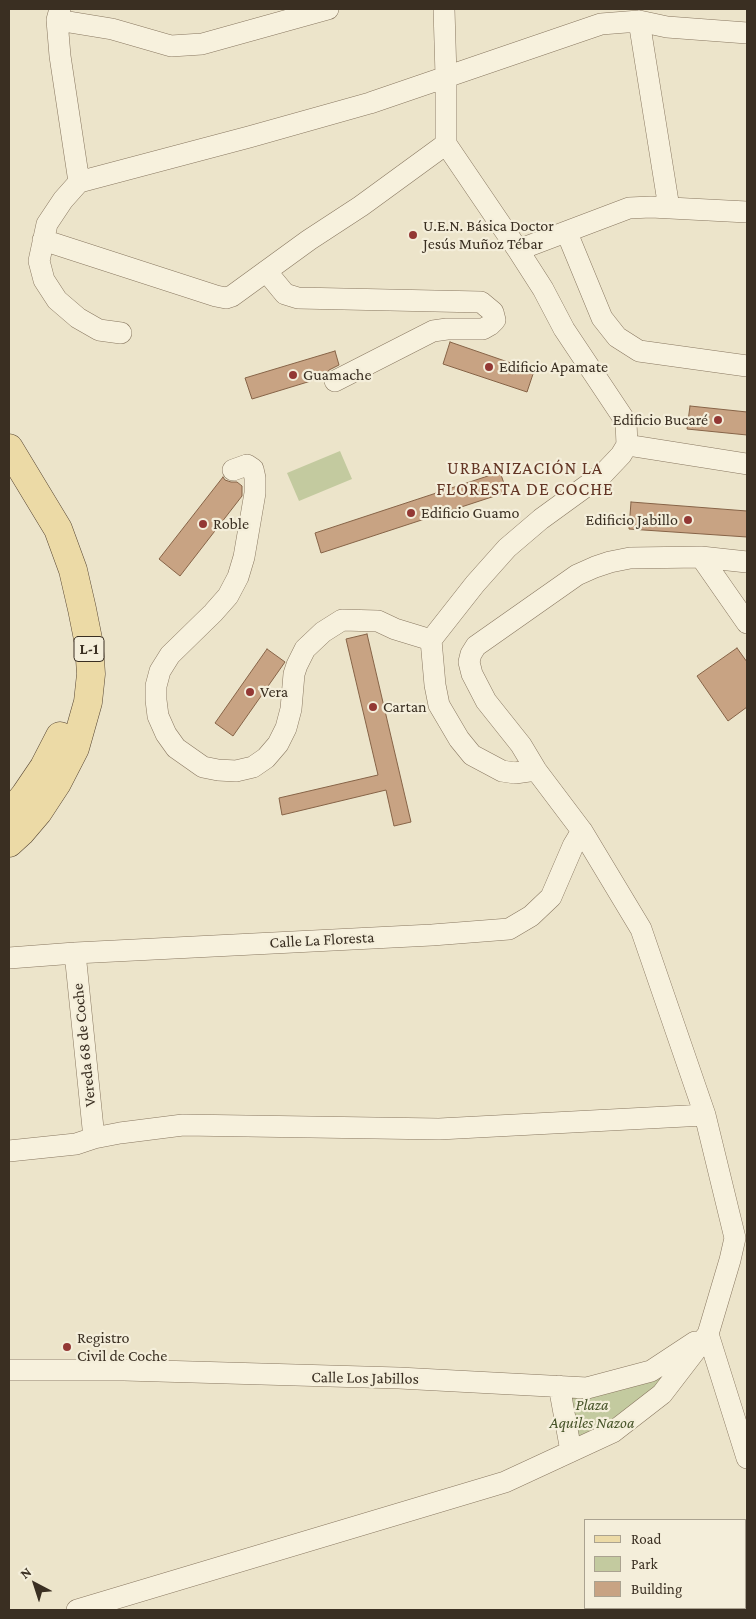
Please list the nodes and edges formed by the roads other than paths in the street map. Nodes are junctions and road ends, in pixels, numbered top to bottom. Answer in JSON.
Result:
{"nodes":[{"id":1,"x":328,"y":9,"type":"edge"},
{"id":2,"x":444,"y":9,"type":"edge"},
{"id":3,"x":58,"y":14,"type":"edge"},
{"id":4,"x":639,"y":21,"type":"junction"},
{"id":5,"x":747,"y":33,"type":"edge"},
{"id":6,"x":446,"y":76,"type":"junction"},
{"id":7,"x":446,"y":144,"type":"junction"},
{"id":8,"x":79,"y":182,"type":"junction"},
{"id":9,"x":669,"y":208,"type":"junction"},
{"id":10,"x":747,"y":212,"type":"edge"},
{"id":11,"x":567,"y":233,"type":"junction"},
{"id":12,"x":43,"y":240,"type":"junction"},
{"id":13,"x":518,"y":250,"type":"junction"},
{"id":14,"x":266,"y":271,"type":"junction"},
{"id":15,"x":121,"y":333,"type":"dead end"},
{"id":16,"x":747,"y":366,"type":"edge"},
{"id":17,"x":335,"y":381,"type":"dead end"},
{"id":18,"x":627,"y":445,"type":"junction"},
{"id":19,"x":9,"y":448,"type":"edge"},
{"id":20,"x":747,"y":464,"type":"edge"},
{"id":21,"x":233,"y":470,"type":"dead end"},
{"id":22,"x":9,"y":472,"type":"edge"},
{"id":23,"x":701,"y":557,"type":"junction"},
{"id":24,"x":747,"y":562,"type":"edge"},
{"id":25,"x":747,"y":623,"type":"edge"},
{"id":26,"x":431,"y":640,"type":"junction"},
{"id":27,"x":536,"y":770,"type":"junction"},
{"id":28,"x":9,"y":815,"type":"edge"},
{"id":29,"x":582,"y":831,"type":"junction"},
{"id":30,"x":9,"y":843,"type":"edge"},
{"id":31,"x":75,"y":953,"type":"junction"},
{"id":32,"x":9,"y":958,"type":"edge"},
{"id":33,"x":705,"y":1115,"type":"junction"},
{"id":34,"x":94,"y":1138,"type":"junction"},
{"id":35,"x":9,"y":1151,"type":"edge"},
{"id":36,"x":741,"y":1235,"type":"edge"},
{"id":37,"x":708,"y":1334,"type":"junction"},
{"id":38,"x":9,"y":1370,"type":"edge"},
{"id":39,"x":560,"y":1386,"type":"junction"},
{"id":40,"x":571,"y":1451,"type":"junction"},
{"id":41,"x":747,"y":1458,"type":"edge"},
{"id":42,"x":77,"y":1610,"type":"edge"}],
"edges":[{"from":1,"to":3,"type":"street"},
{"from":2,"to":6,"type":"street"},
{"from":3,"to":8,"type":"street"},
{"from":4,"to":5,"type":"street"},
{"from":4,"to":6,"type":"street"},
{"from":4,"to":9,"type":"street"},
{"from":6,"to":7,"type":"street"},
{"from":6,"to":8,"type":"street"},
{"from":7,"to":13,"type":"street"},
{"from":7,"to":14,"type":"street"},
{"from":8,"to":12,"type":"street"},
{"from":9,"to":10,"type":"street"},
{"from":9,"to":11,"type":"street"},
{"from":11,"to":13,"type":"street"},
{"from":11,"to":16,"type":"street"},
{"from":12,"to":14,"type":"street"},
{"from":12,"to":15,"type":"street"},
{"from":13,"to":18,"type":"street"},
{"from":14,"to":17,"type":"street"},
{"from":18,"to":20,"type":"street"},
{"from":18,"to":26,"type":"street"},
{"from":19,"to":30,"type":"main road","number":"L-1"},
{"from":21,"to":26,"type":"street"},
{"from":22,"to":28,"type":"main road","number":"L-1"},
{"from":23,"to":24,"type":"street"},
{"from":23,"to":25,"type":"street"},
{"from":23,"to":27,"type":"street"},
{"from":26,"to":27,"type":"street"},
{"from":27,"to":29,"type":"street"},
{"from":29,"to":31,"type":"street","name":"Calle La Floresta"},
{"from":29,"to":33,"type":"street"},
{"from":31,"to":32,"type":"street","name":"Calle La Floresta"},
{"from":31,"to":34,"type":"street","name":"Vereda 68 de Coche"},
{"from":33,"to":34,"type":"street"},
{"from":33,"to":36,"type":"street"},
{"from":34,"to":35,"type":"street"},
{"from":36,"to":37,"type":"street"},
{"from":37,"to":39,"type":"street","name":"Calle Los Jabillos"},
{"from":37,"to":40,"type":"street"},
{"from":37,"to":41,"type":"street"},
{"from":38,"to":39,"type":"street","name":"Calle Los Jabillos"},
{"from":39,"to":40,"type":"street"},
{"from":40,"to":42,"type":"street"}]}
